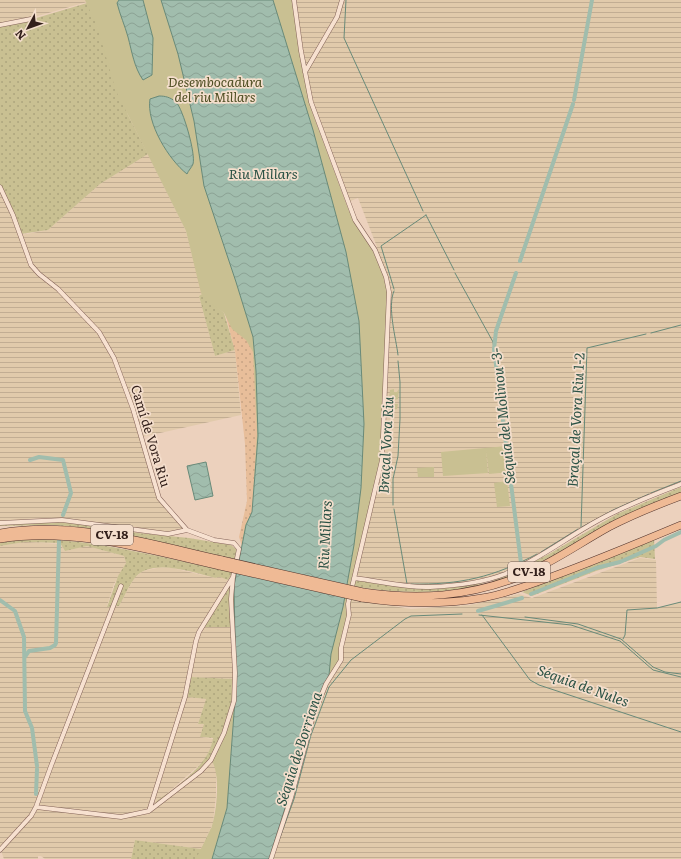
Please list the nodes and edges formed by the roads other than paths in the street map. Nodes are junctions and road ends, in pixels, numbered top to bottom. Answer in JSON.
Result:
{"nodes":[{"id":1,"x":294,"y":0,"type":"edge"},
{"id":2,"x":342,"y":0,"type":"edge"},
{"id":3,"x":31,"y":19,"type":"dead end"},
{"id":4,"x":0,"y":25,"type":"edge"},
{"id":5,"x":304,"y":72,"type":"junction"},
{"id":6,"x":0,"y":187,"type":"edge"},
{"id":7,"x":681,"y":484,"type":"edge"},
{"id":8,"x":681,"y":496,"type":"edge"},
{"id":9,"x":0,"y":523,"type":"edge"},
{"id":10,"x":681,"y":525,"type":"edge"},
{"id":11,"x":187,"y":530,"type":"junction"},
{"id":12,"x":0,"y":533,"type":"edge"},
{"id":13,"x":0,"y":539,"type":"edge"},
{"id":14,"x":221,"y":563,"type":"junction"},
{"id":15,"x":233,"y":577,"type":"junction"},
{"id":16,"x":354,"y":578,"type":"junction"},
{"id":17,"x":121,"y":586,"type":"dead end"},
{"id":18,"x":362,"y":595,"type":"junction"},
{"id":19,"x":36,"y":807,"type":"junction"},
{"id":20,"x":149,"y":811,"type":"junction"},
{"id":21,"x":0,"y":850,"type":"edge"},
{"id":22,"x":271,"y":859,"type":"edge"}],
"edges":[{"from":1,"to":5,"type":"street"},
{"from":2,"to":5,"type":"street"},
{"from":3,"to":4,"type":"street"},
{"from":5,"to":16,"type":"street"},
{"from":6,"to":11,"type":"street","name":"Camí de Vora Riu"},
{"from":7,"to":16,"type":"street"},
{"from":8,"to":18,"type":"main road","number":"CV-18"},
{"from":9,"to":11,"type":"street"},
{"from":10,"to":18,"type":"main road","number":"CV-18"},
{"from":11,"to":15,"type":"street","name":"Camí de Vora Riu"},
{"from":12,"to":14,"type":"main road","number":"CV-18"},
{"from":13,"to":14,"type":"main road","number":"CV-18"},
{"from":14,"to":18,"type":"main road","number":"CV-18","bridge":true},
{"from":15,"to":20,"type":"street","name":"Camí de Vora Riu"},
{"from":15,"to":20,"type":"street"},
{"from":16,"to":22,"type":"street"},
{"from":17,"to":19,"type":"street"},
{"from":19,"to":20,"type":"street"},
{"from":19,"to":21,"type":"street"}]}
